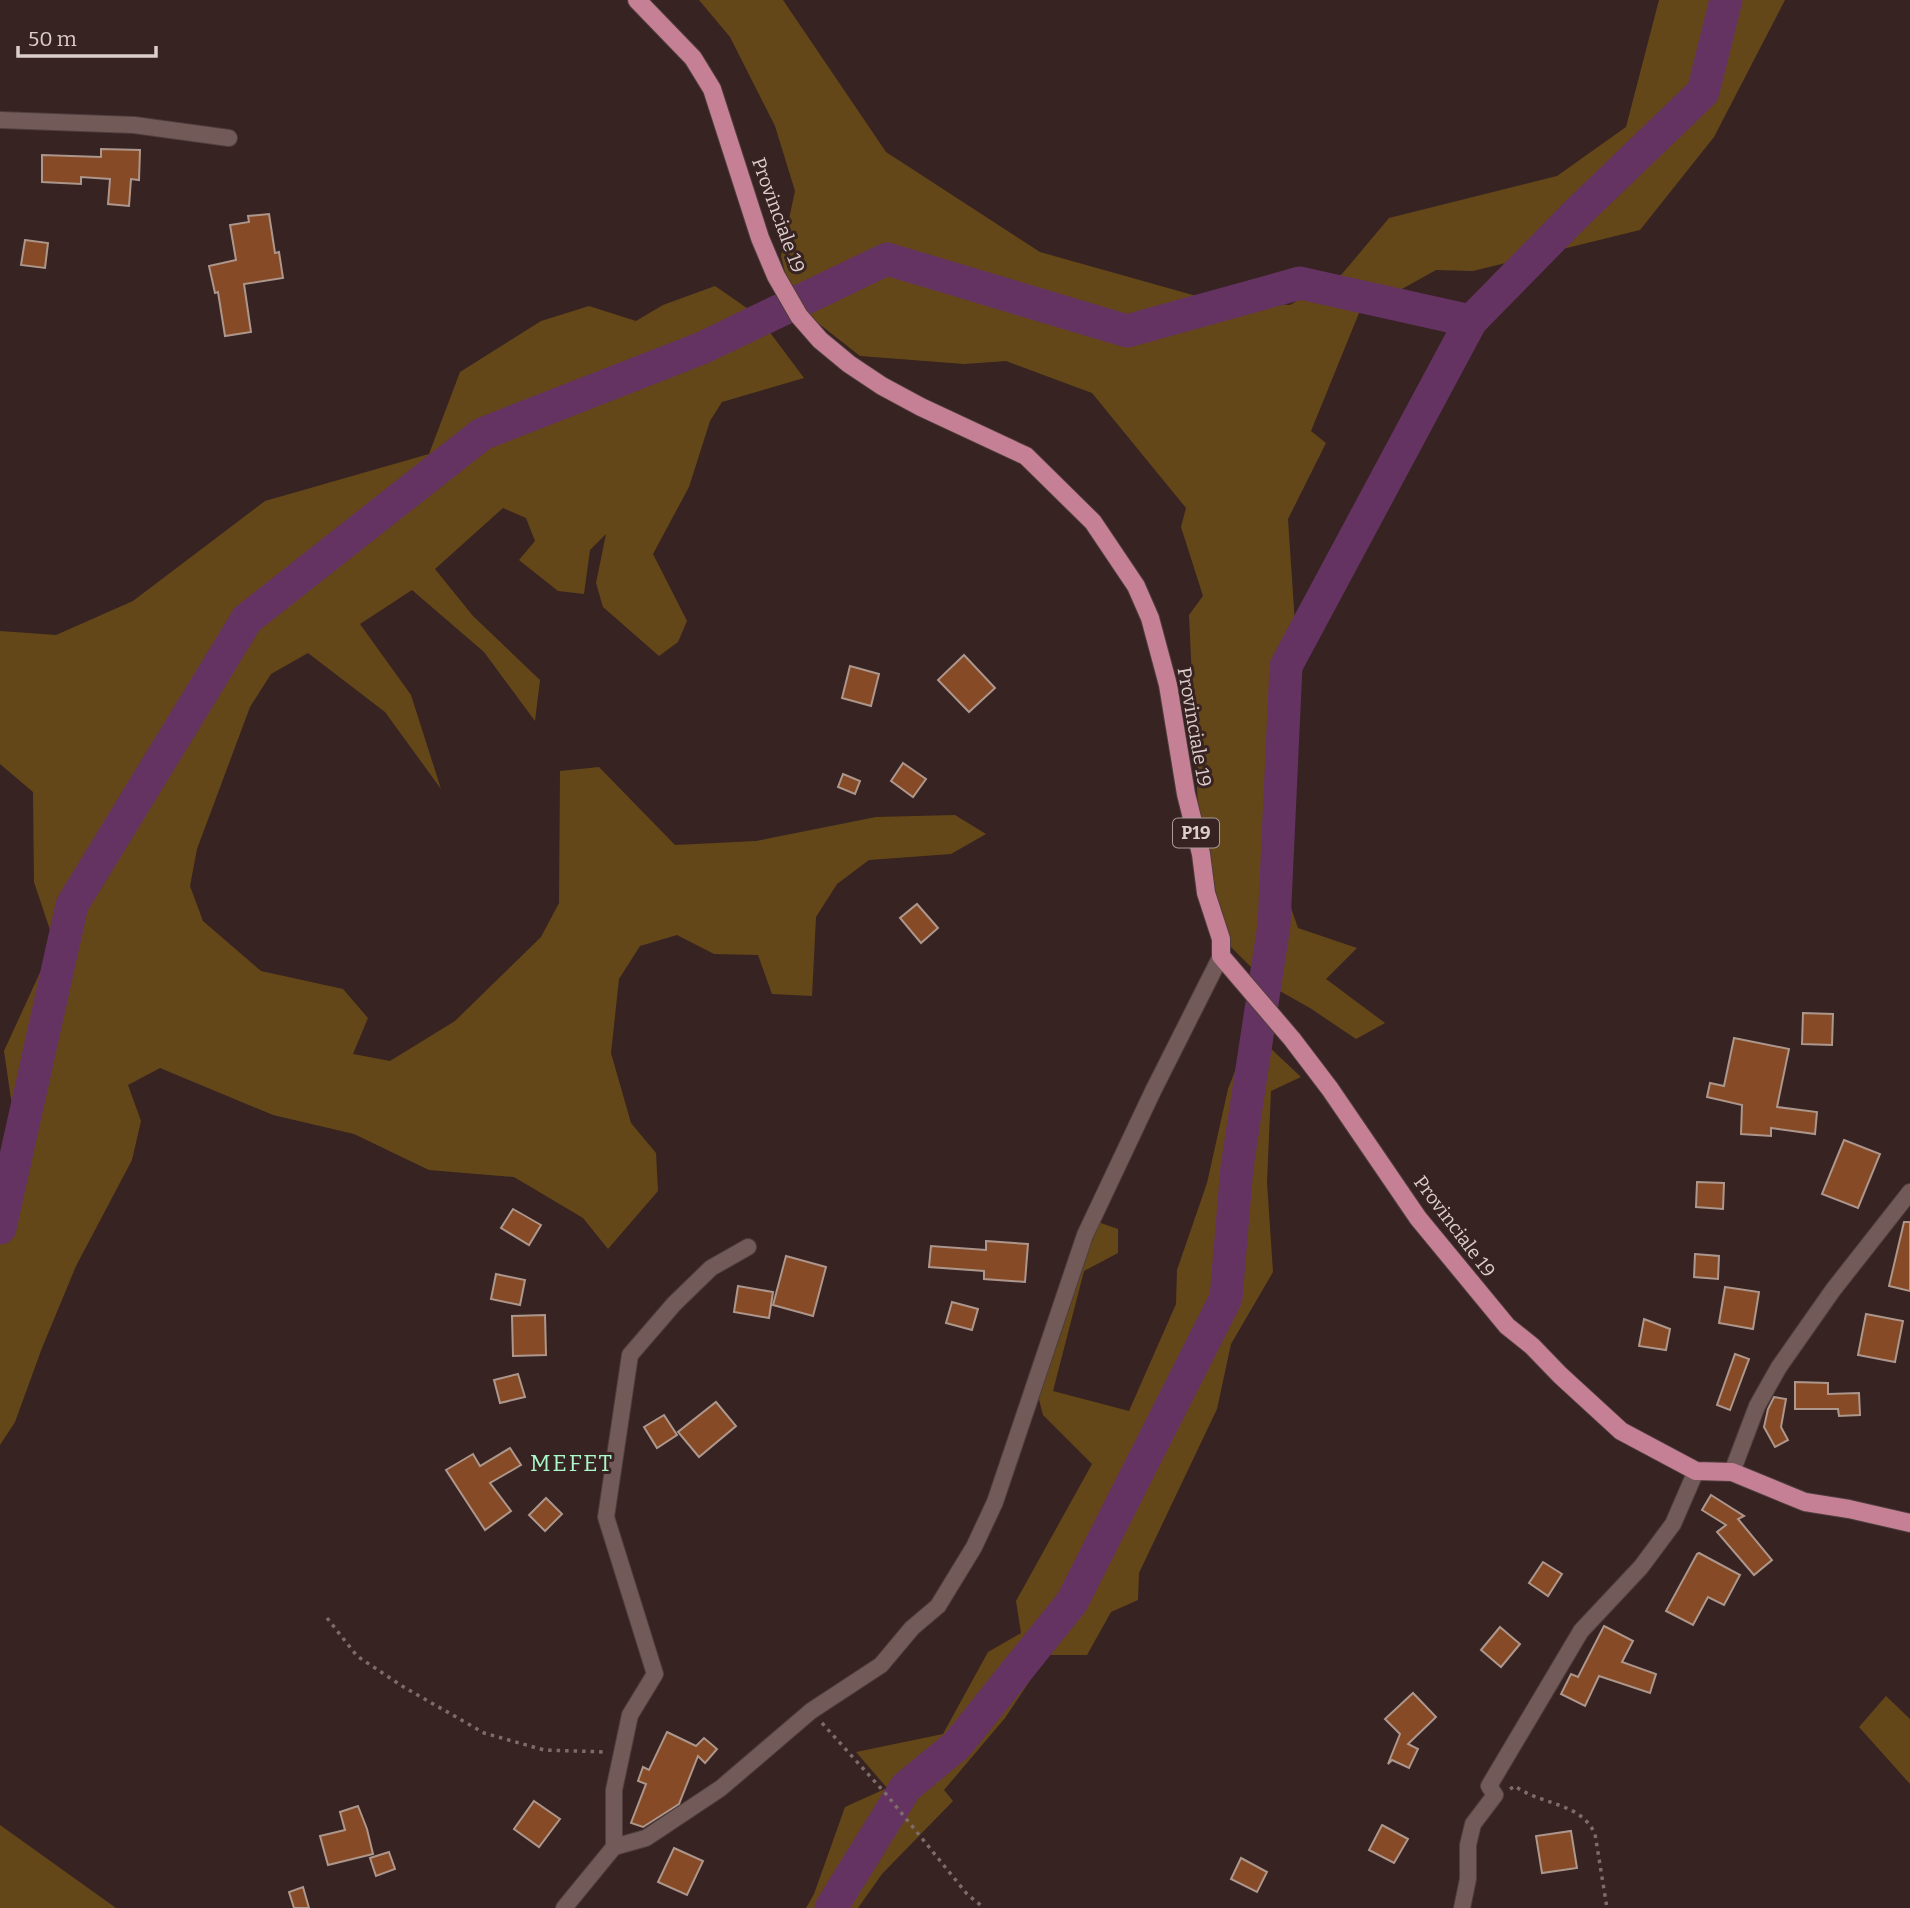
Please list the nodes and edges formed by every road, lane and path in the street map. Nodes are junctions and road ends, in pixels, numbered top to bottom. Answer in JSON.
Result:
{"nodes":[{"id":1,"x":637,"y":0,"type":"edge"},
{"id":2,"x":0,"y":120,"type":"edge"},
{"id":3,"x":229,"y":138,"type":"dead end"},
{"id":4,"x":1221,"y":956,"type":"junction"},
{"id":5,"x":1910,"y":1192,"type":"edge"},
{"id":6,"x":748,"y":1247,"type":"dead end"},
{"id":7,"x":1696,"y":1471,"type":"junction"},
{"id":8,"x":1732,"y":1472,"type":"junction"},
{"id":9,"x":1910,"y":1523,"type":"edge"},
{"id":10,"x":327,"y":1619,"type":"dead end"},
{"id":11,"x":811,"y":1711,"type":"junction"},
{"id":12,"x":622,"y":1752,"type":"junction"},
{"id":13,"x":1495,"y":1795,"type":"junction"},
{"id":14,"x":614,"y":1847,"type":"junction"},
{"id":15,"x":564,"y":1908,"type":"edge"},
{"id":16,"x":984,"y":1908,"type":"edge"},
{"id":17,"x":1462,"y":1908,"type":"edge"},
{"id":18,"x":1607,"y":1908,"type":"edge"}],
"edges":[{"from":1,"to":4,"type":"main road","name":"Provinciale 19","number":"P19"},
{"from":2,"to":3,"type":"street"},
{"from":4,"to":7,"type":"main road","name":"Provinciale 19"},
{"from":4,"to":11,"type":"street"},
{"from":5,"to":8,"type":"street"},
{"from":6,"to":12,"type":"street"},
{"from":7,"to":8,"type":"main road","name":"Provinciale 19"},
{"from":7,"to":13,"type":"street"},
{"from":8,"to":9,"type":"main road","name":"Provinciale 19"},
{"from":10,"to":12,"type":"path"},
{"from":11,"to":14,"type":"street"},
{"from":11,"to":16,"type":"path"},
{"from":12,"to":14,"type":"street"},
{"from":13,"to":17,"type":"street"},
{"from":13,"to":18,"type":"path"},
{"from":14,"to":15,"type":"street"}]}
